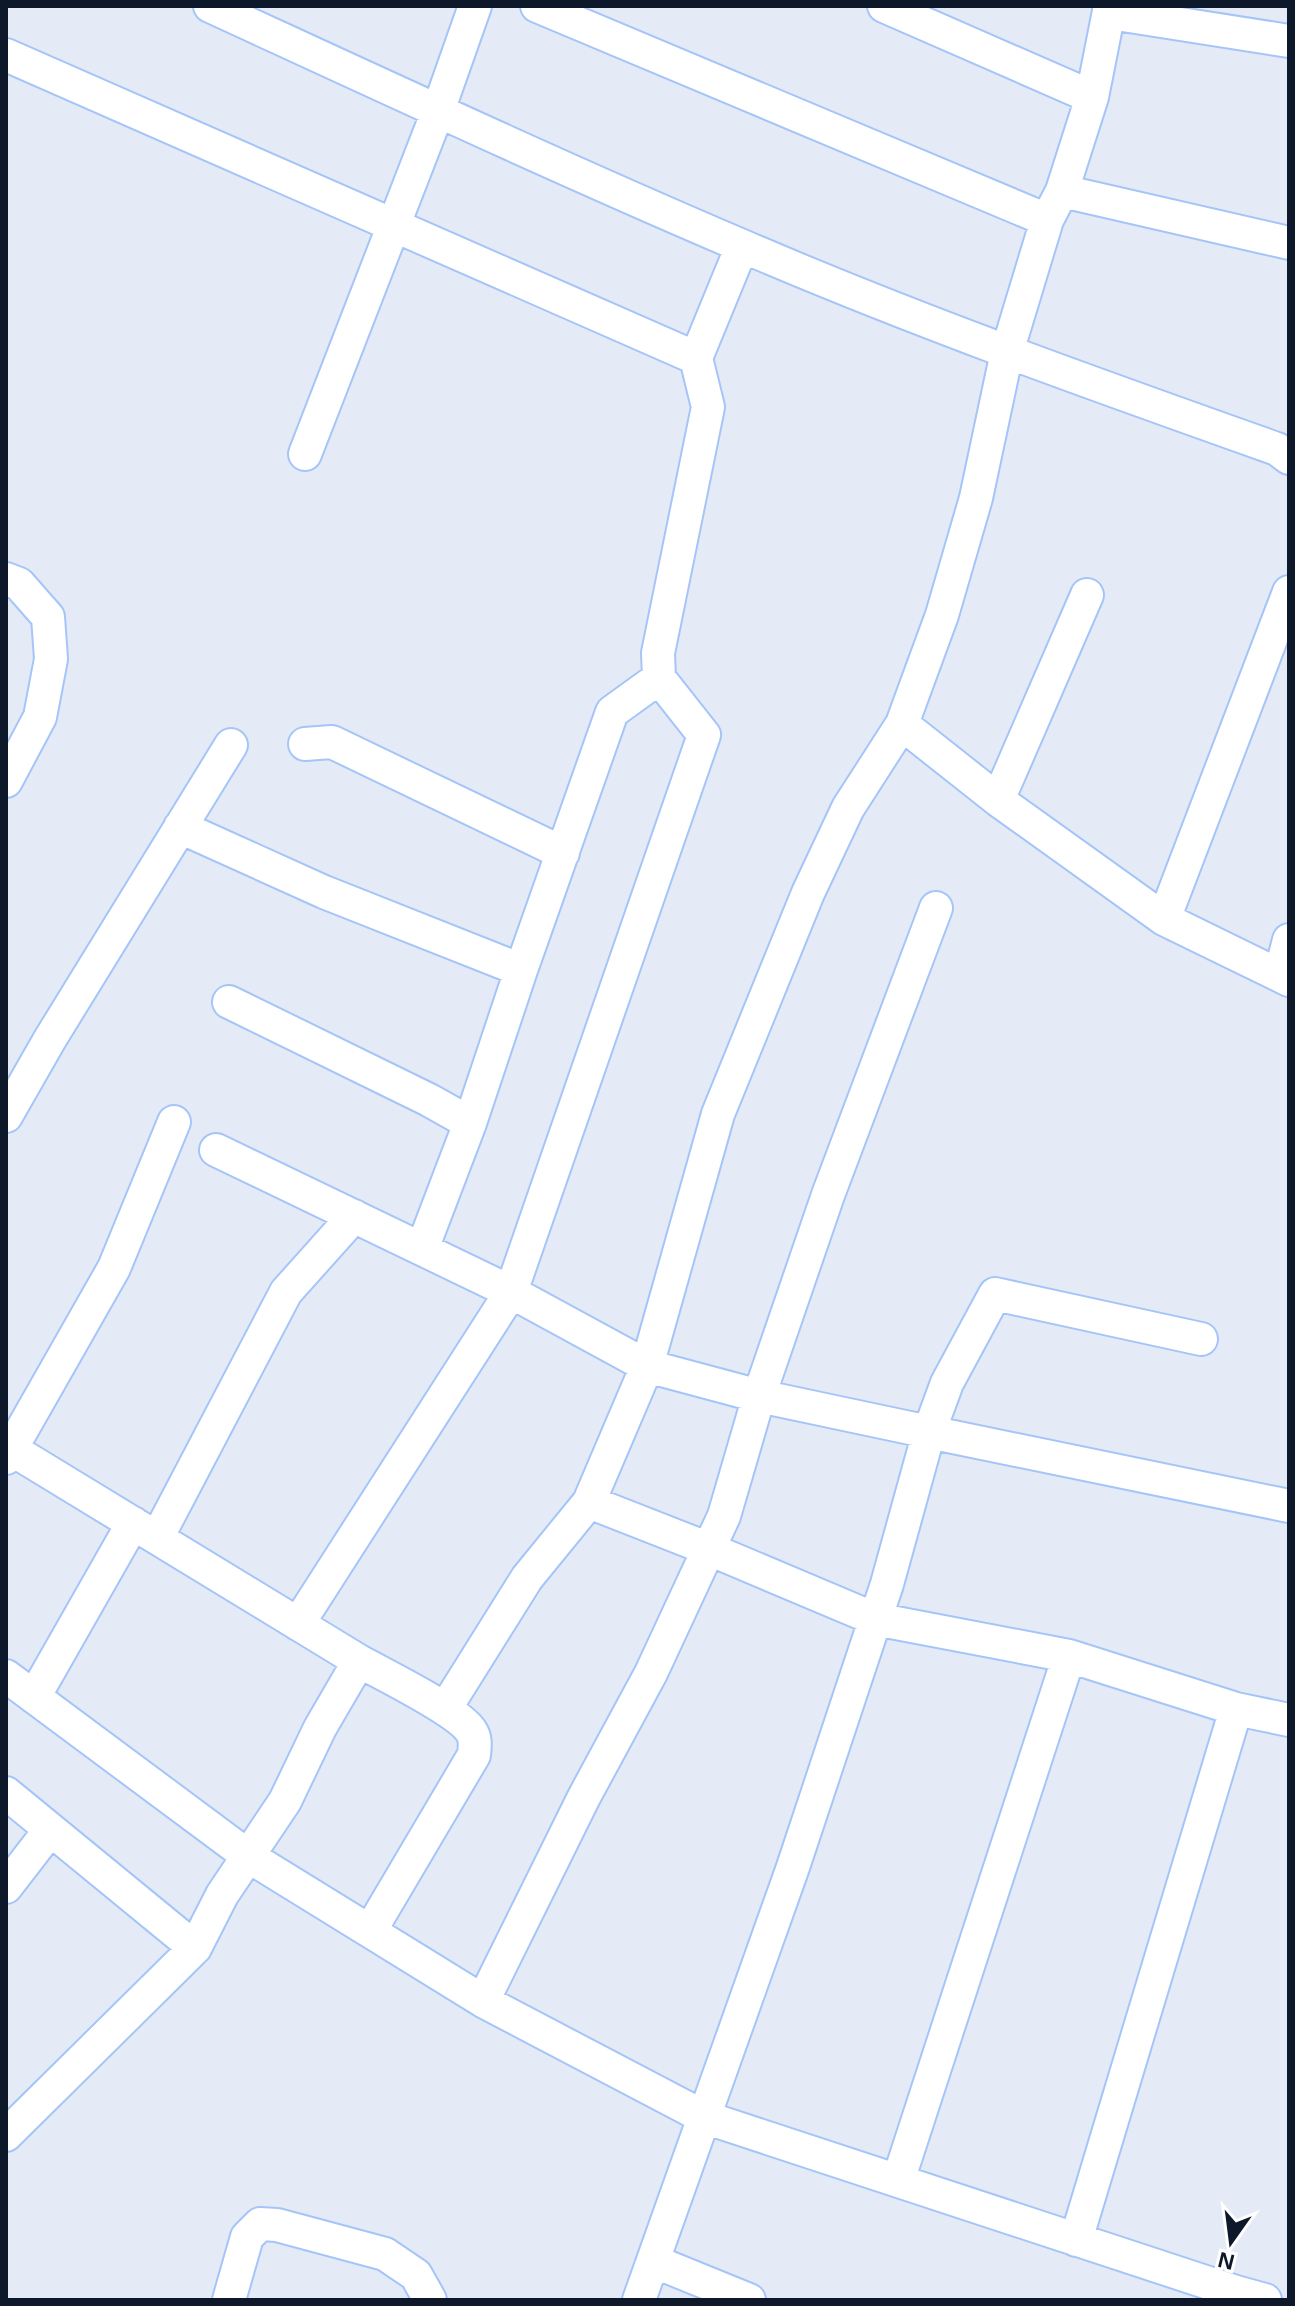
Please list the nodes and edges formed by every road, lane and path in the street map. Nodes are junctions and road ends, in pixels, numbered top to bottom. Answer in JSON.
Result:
{"nodes":[{"id":1,"x":210,"y":6,"type":"edge"},
{"id":2,"x":475,"y":6,"type":"edge"},
{"id":3,"x":537,"y":6,"type":"edge"},
{"id":4,"x":884,"y":6,"type":"edge"},
{"id":5,"x":1110,"y":10,"type":"edge"},
{"id":6,"x":1289,"y":41,"type":"edge"},
{"id":7,"x":6,"y":55,"type":"edge"},
{"id":8,"x":1092,"y":97,"type":"junction"},
{"id":9,"x":438,"y":111,"type":"junction"},
{"id":10,"x":1062,"y":191,"type":"junction"},
{"id":11,"x":1047,"y":220,"type":"junction"},
{"id":12,"x":392,"y":226,"type":"junction"},
{"id":13,"x":1289,"y":243,"type":"edge"},
{"id":14,"x":742,"y":246,"type":"junction"},
{"id":15,"x":1007,"y":352,"type":"junction"},
{"id":16,"x":696,"y":358,"type":"junction"},
{"id":17,"x":305,"y":454,"type":"dead end"},
{"id":18,"x":1289,"y":458,"type":"edge"},
{"id":19,"x":6,"y":579,"type":"edge"},
{"id":20,"x":1289,"y":592,"type":"edge"},
{"id":21,"x":1087,"y":595,"type":"dead end"},
{"id":22,"x":659,"y":678,"type":"junction"},
{"id":23,"x":902,"y":724,"type":"junction"},
{"id":24,"x":305,"y":744,"type":"dead end"},
{"id":25,"x":231,"y":745,"type":"dead end"},
{"id":26,"x":6,"y":781,"type":"edge"},
{"id":27,"x":998,"y":800,"type":"junction"},
{"id":28,"x":180,"y":827,"type":"junction"},
{"id":29,"x":563,"y":853,"type":"junction"},
{"id":30,"x":936,"y":908,"type":"dead end"},
{"id":31,"x":1164,"y":919,"type":"junction"},
{"id":32,"x":1289,"y":940,"type":"edge"},
{"id":33,"x":521,"y":970,"type":"junction"},
{"id":34,"x":1284,"y":978,"type":"edge"},
{"id":35,"x":229,"y":1002,"type":"dead end"},
{"id":36,"x":6,"y":1116,"type":"edge"},
{"id":37,"x":174,"y":1122,"type":"dead end"},
{"id":38,"x":470,"y":1123,"type":"junction"},
{"id":39,"x":216,"y":1150,"type":"dead end"},
{"id":40,"x":354,"y":1216,"type":"junction"},
{"id":41,"x":422,"y":1249,"type":"junction"},
{"id":42,"x":511,"y":1292,"type":"junction"},
{"id":43,"x":1201,"y":1339,"type":"dead end"},
{"id":44,"x":647,"y":1366,"type":"junction"},
{"id":45,"x":759,"y":1396,"type":"junction"},
{"id":46,"x":929,"y":1432,"type":"junction"},
{"id":47,"x":9,"y":1454,"type":"edge"},
{"id":48,"x":589,"y":1502,"type":"junction"},
{"id":49,"x":1289,"y":1506,"type":"edge"},
{"id":50,"x":145,"y":1531,"type":"junction"},
{"id":51,"x":709,"y":1549,"type":"junction"},
{"id":52,"x":875,"y":1619,"type":"junction"},
{"id":53,"x":298,"y":1624,"type":"junction"},
{"id":54,"x":1069,"y":1656,"type":"junction"},
{"id":55,"x":359,"y":1661,"type":"junction"},
{"id":56,"x":6,"y":1676,"type":"edge"},
{"id":57,"x":34,"y":1697,"type":"junction"},
{"id":58,"x":445,"y":1709,"type":"junction"},
{"id":59,"x":1236,"y":1709,"type":"junction"},
{"id":60,"x":1289,"y":1720,"type":"edge"},
{"id":61,"x":6,"y":1793,"type":"edge"},
{"id":62,"x":50,"y":1830,"type":"junction"},
{"id":63,"x":248,"y":1856,"type":"junction"},
{"id":64,"x":6,"y":1887,"type":"edge"},
{"id":65,"x":370,"y":1931,"type":"junction"},
{"id":66,"x":195,"y":1948,"type":"junction"},
{"id":67,"x":483,"y":2001,"type":"junction"},
{"id":68,"x":704,"y":2117,"type":"junction"},
{"id":69,"x":6,"y":2135,"type":"edge"},
{"id":70,"x":898,"y":2181,"type":"junction"},
{"id":71,"x":1076,"y":2240,"type":"junction"},
{"id":72,"x":653,"y":2261,"type":"junction"},
{"id":73,"x":1245,"y":2297,"type":"edge"},
{"id":74,"x":229,"y":2300,"type":"edge"},
{"id":75,"x":430,"y":2300,"type":"edge"},
{"id":76,"x":639,"y":2300,"type":"edge"},
{"id":77,"x":749,"y":2300,"type":"edge"}],
"edges":[{"from":1,"to":9,"type":"street"},
{"from":2,"to":9,"type":"street"},
{"from":3,"to":11,"type":"street"},
{"from":4,"to":8,"type":"street"},
{"from":5,"to":6,"type":"street"},
{"from":5,"to":8,"type":"street"},
{"from":7,"to":12,"type":"street"},
{"from":8,"to":10,"type":"street"},
{"from":9,"to":12,"type":"street"},
{"from":9,"to":14,"type":"street"},
{"from":10,"to":11,"type":"street"},
{"from":10,"to":13,"type":"street"},
{"from":11,"to":15,"type":"street"},
{"from":12,"to":16,"type":"street"},
{"from":12,"to":17,"type":"street"},
{"from":14,"to":15,"type":"street"},
{"from":14,"to":16,"type":"street"},
{"from":15,"to":18,"type":"street"},
{"from":15,"to":23,"type":"street"},
{"from":16,"to":22,"type":"street"},
{"from":19,"to":26,"type":"street"},
{"from":20,"to":31,"type":"street"},
{"from":21,"to":27,"type":"street"},
{"from":22,"to":29,"type":"street"},
{"from":22,"to":42,"type":"street"},
{"from":23,"to":27,"type":"street"},
{"from":23,"to":44,"type":"street"},
{"from":24,"to":29,"type":"street"},
{"from":25,"to":28,"type":"street"},
{"from":27,"to":31,"type":"street"},
{"from":28,"to":33,"type":"street"},
{"from":28,"to":36,"type":"street"},
{"from":29,"to":33,"type":"street"},
{"from":30,"to":45,"type":"street"},
{"from":31,"to":34,"type":"street"},
{"from":32,"to":34,"type":"street"},
{"from":33,"to":38,"type":"street"},
{"from":35,"to":38,"type":"street"},
{"from":37,"to":47,"type":"street"},
{"from":38,"to":41,"type":"street"},
{"from":39,"to":40,"type":"street"},
{"from":40,"to":41,"type":"street"},
{"from":40,"to":50,"type":"street"},
{"from":41,"to":42,"type":"street"},
{"from":42,"to":44,"type":"street"},
{"from":42,"to":53,"type":"street"},
{"from":43,"to":46,"type":"street"},
{"from":44,"to":45,"type":"street"},
{"from":44,"to":48,"type":"street"},
{"from":45,"to":46,"type":"street"},
{"from":45,"to":51,"type":"street"},
{"from":46,"to":49,"type":"street"},
{"from":46,"to":52,"type":"street"},
{"from":47,"to":50,"type":"street"},
{"from":48,"to":51,"type":"street"},
{"from":48,"to":58,"type":"street"},
{"from":50,"to":53,"type":"street"},
{"from":50,"to":57,"type":"street"},
{"from":51,"to":52,"type":"street"},
{"from":51,"to":67,"type":"street"},
{"from":52,"to":54,"type":"street"},
{"from":52,"to":68,"type":"street"},
{"from":53,"to":55,"type":"street"},
{"from":54,"to":59,"type":"street"},
{"from":54,"to":70,"type":"street"},
{"from":55,"to":58,"type":"street"},
{"from":55,"to":63,"type":"street"},
{"from":56,"to":57,"type":"street"},
{"from":57,"to":63,"type":"street"},
{"from":58,"to":65,"type":"street"},
{"from":59,"to":60,"type":"street"},
{"from":59,"to":71,"type":"street"},
{"from":61,"to":62,"type":"street"},
{"from":62,"to":64,"type":"street"},
{"from":62,"to":66,"type":"street"},
{"from":63,"to":65,"type":"street"},
{"from":63,"to":66,"type":"street"},
{"from":65,"to":67,"type":"street"},
{"from":66,"to":69,"type":"street"},
{"from":67,"to":68,"type":"street"},
{"from":68,"to":70,"type":"street"},
{"from":68,"to":72,"type":"street"},
{"from":70,"to":71,"type":"street"},
{"from":71,"to":73,"type":"street"},
{"from":72,"to":76,"type":"street"},
{"from":72,"to":77,"type":"street"},
{"from":74,"to":75,"type":"street"}]}
